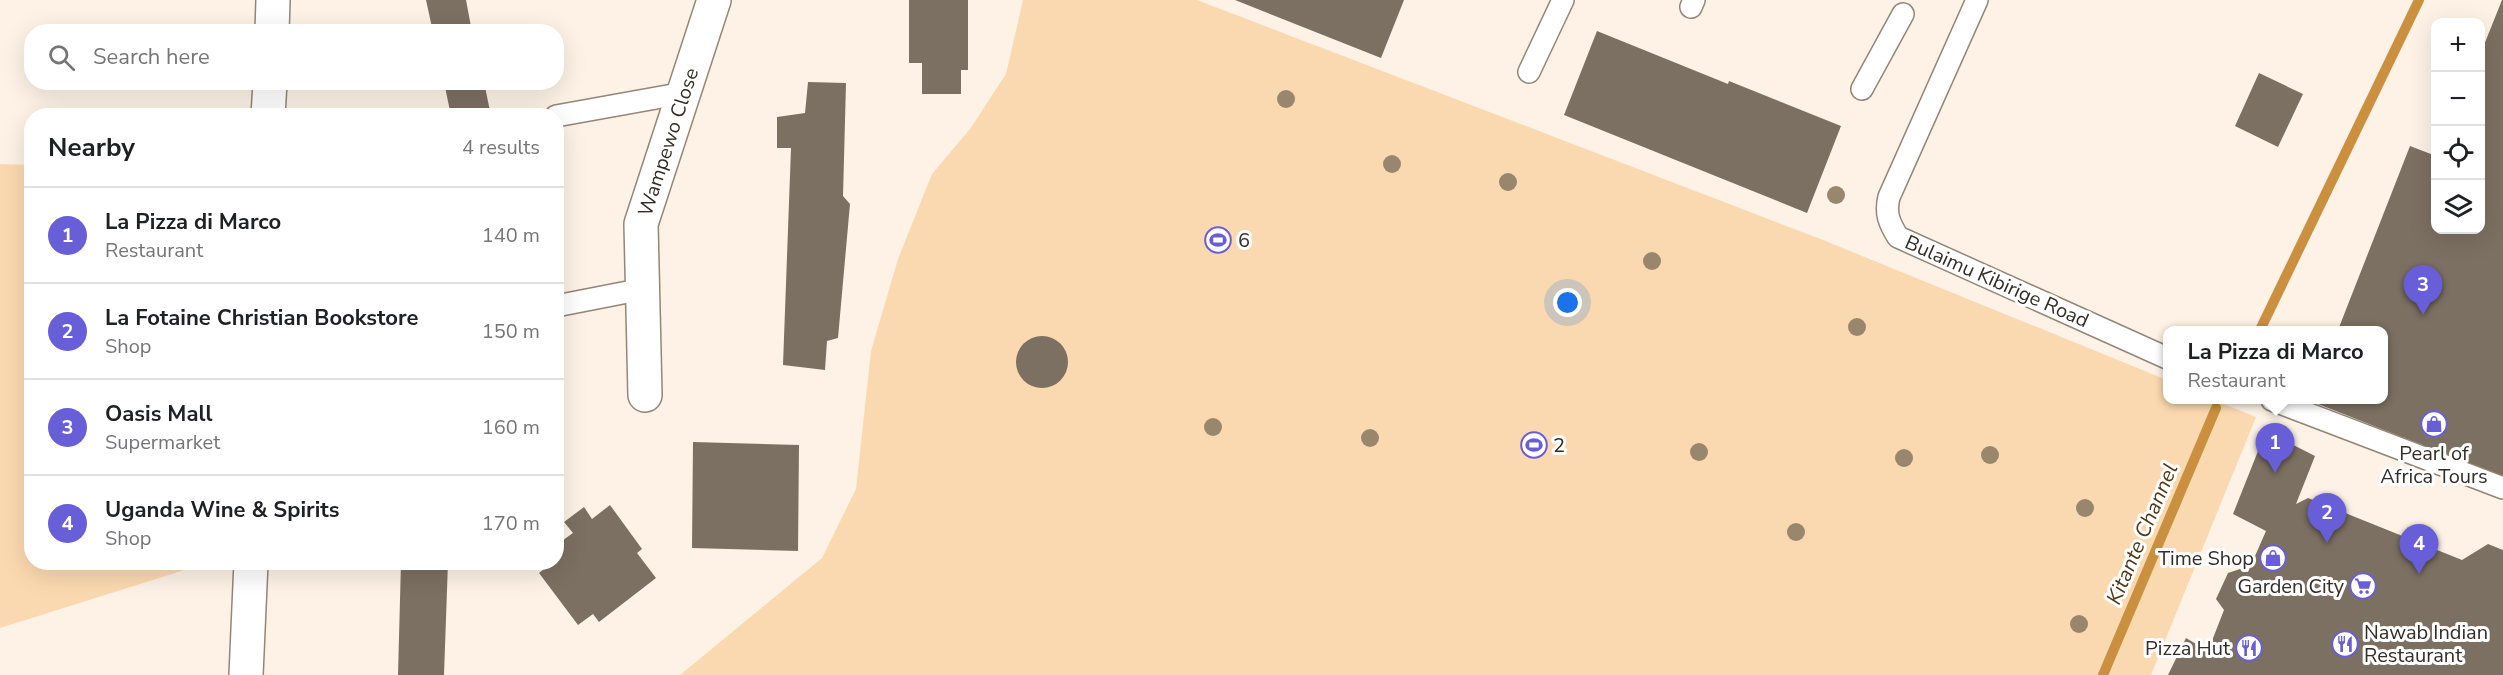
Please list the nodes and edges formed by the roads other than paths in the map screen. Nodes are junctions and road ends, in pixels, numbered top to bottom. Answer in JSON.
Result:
{"nodes":[{"id":1,"x":273,"y":0,"type":"edge"},
{"id":2,"x":714,"y":0,"type":"edge"},
{"id":3,"x":1563,"y":0,"type":"edge"},
{"id":4,"x":1977,"y":0,"type":"edge"},
{"id":5,"x":1903,"y":14,"type":"dead end"},
{"id":6,"x":272,"y":24,"type":"edge"},
{"id":7,"x":1529,"y":72,"type":"dead end"},
{"id":8,"x":1862,"y":89,"type":"dead end"},
{"id":9,"x":270,"y":90,"type":"edge"},
{"id":10,"x":684,"y":93,"type":"junction"},
{"id":11,"x":268,"y":108,"type":"edge"},
{"id":12,"x":564,"y":115,"type":"edge"},
{"id":13,"x":643,"y":289,"type":"junction"},
{"id":14,"x":564,"y":304,"type":"edge"},
{"id":15,"x":2163,"y":356,"type":"edge"},
{"id":16,"x":645,"y":395,"type":"dead end"},
{"id":17,"x":2285,"y":404,"type":"edge"},
{"id":18,"x":2503,"y":488,"type":"edge"},
{"id":19,"x":251,"y":570,"type":"edge"},
{"id":20,"x":246,"y":675,"type":"edge"}],
"edges":[{"from":1,"to":6,"type":"street"},
{"from":2,"to":10,"type":"street","name":"Wampewo Close"},
{"from":3,"to":7,"type":"lane"},
{"from":4,"to":15,"type":"lane","name":"Bulaimu Kibirige Road"},
{"from":5,"to":8,"type":"lane"},
{"from":9,"to":11,"type":"street"},
{"from":10,"to":12,"type":"lane"},
{"from":10,"to":13,"type":"street","name":"Wampewo Close"},
{"from":13,"to":14,"type":"lane"},
{"from":13,"to":16,"type":"street","name":"Wampewo Close"},
{"from":17,"to":18,"type":"lane"},
{"from":19,"to":20,"type":"street"}]}
